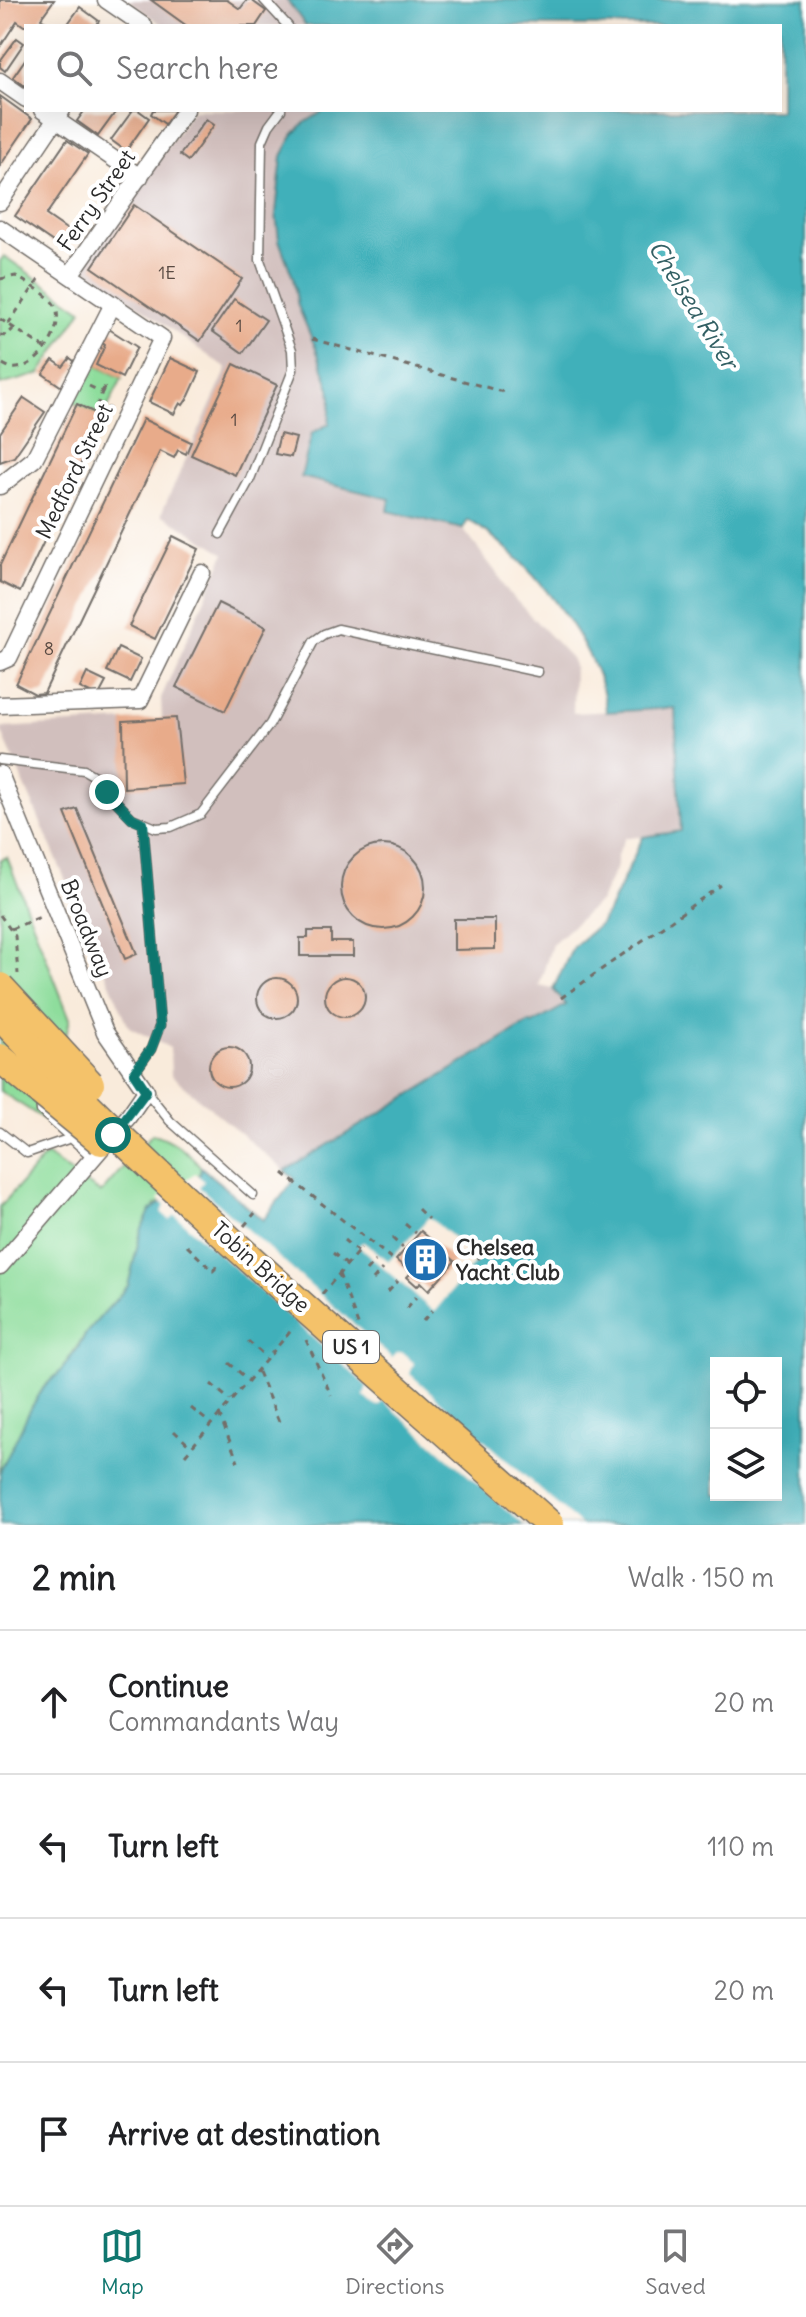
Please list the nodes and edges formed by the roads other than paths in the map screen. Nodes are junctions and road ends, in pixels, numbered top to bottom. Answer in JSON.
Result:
{"nodes":[{"id":1,"x":106,"y":0,"type":"edge"},
{"id":2,"x":264,"y":0,"type":"edge"},
{"id":3,"x":125,"y":21,"type":"edge"},
{"id":4,"x":286,"y":24,"type":"edge"},
{"id":5,"x":0,"y":81,"type":"edge"},
{"id":6,"x":24,"y":98,"type":"edge"},
{"id":7,"x":185,"y":112,"type":"edge"},
{"id":8,"x":53,"y":113,"type":"edge"},
{"id":9,"x":278,"y":114,"type":"edge"},
{"id":10,"x":140,"y":177,"type":"junction"},
{"id":11,"x":0,"y":202,"type":"edge"},
{"id":12,"x":0,"y":228,"type":"edge"},
{"id":13,"x":70,"y":275,"type":"junction"},
{"id":14,"x":113,"y":304,"type":"junction"},
{"id":15,"x":0,"y":486,"type":"edge"},
{"id":16,"x":220,"y":534,"type":"dead end"},
{"id":17,"x":202,"y":573,"type":"dead end"},
{"id":18,"x":0,"y":662,"type":"edge"},
{"id":19,"x":538,"y":672,"type":"dead end"},
{"id":20,"x":0,"y":705,"type":"edge"},
{"id":21,"x":0,"y":760,"type":"edge"},
{"id":22,"x":0,"y":774,"type":"edge"},
{"id":23,"x":143,"y":823,"type":"junction"},
{"id":24,"x":0,"y":987,"type":"edge"},
{"id":25,"x":0,"y":1016,"type":"edge"},
{"id":26,"x":51,"y":1032,"type":"dead end"},
{"id":27,"x":0,"y":1058,"type":"edge"},
{"id":28,"x":134,"y":1073,"type":"junction"},
{"id":29,"x":146,"y":1091,"type":"junction"},
{"id":30,"x":0,"y":1132,"type":"edge"},
{"id":31,"x":71,"y":1138,"type":"junction"},
{"id":32,"x":93,"y":1158,"type":"junction"},
{"id":33,"x":159,"y":1175,"type":"junction"},
{"id":34,"x":253,"y":1195,"type":"dead end"},
{"id":35,"x":0,"y":1266,"type":"edge"},
{"id":36,"x":551,"y":1525,"type":"edge"}],
"edges":[{"from":1,"to":3,"type":"street"},
{"from":2,"to":4,"type":"lane"},
{"from":5,"to":6,"type":"street"},
{"from":7,"to":10,"type":"street","name":"Ferry Street"},
{"from":8,"to":10,"type":"street"},
{"from":8,"to":11,"type":"street"},
{"from":9,"to":16,"type":"lane"},
{"from":10,"to":13,"type":"street","name":"Ferry Street"},
{"from":12,"to":13,"type":"street"},
{"from":13,"to":14,"type":"street"},
{"from":14,"to":15,"type":"street"},
{"from":14,"to":18,"type":"street","name":"Medford Street"},
{"from":17,"to":20,"type":"street"},
{"from":19,"to":23,"type":"lane"},
{"from":21,"to":23,"type":"lane"},
{"from":22,"to":28,"type":"street","name":"Broadway"},
{"from":23,"to":28,"type":"lane"},
{"from":24,"to":33,"type":"highway","bridge":true},
{"from":25,"to":33,"type":"highway","number":"US 1","bridge":true},
{"from":26,"to":31,"type":"lane"},
{"from":27,"to":33,"type":"highway","bridge":true},
{"from":28,"to":29,"type":"street","name":"Broadway"},
{"from":29,"to":32,"type":"street"},
{"from":29,"to":34,"type":"lane"},
{"from":30,"to":31,"type":"lane"},
{"from":31,"to":32,"type":"lane"},
{"from":32,"to":35,"type":"street"},
{"from":33,"to":36,"type":"highway","name":"Tobin Bridge","number":"US 1","bridge":true}]}
